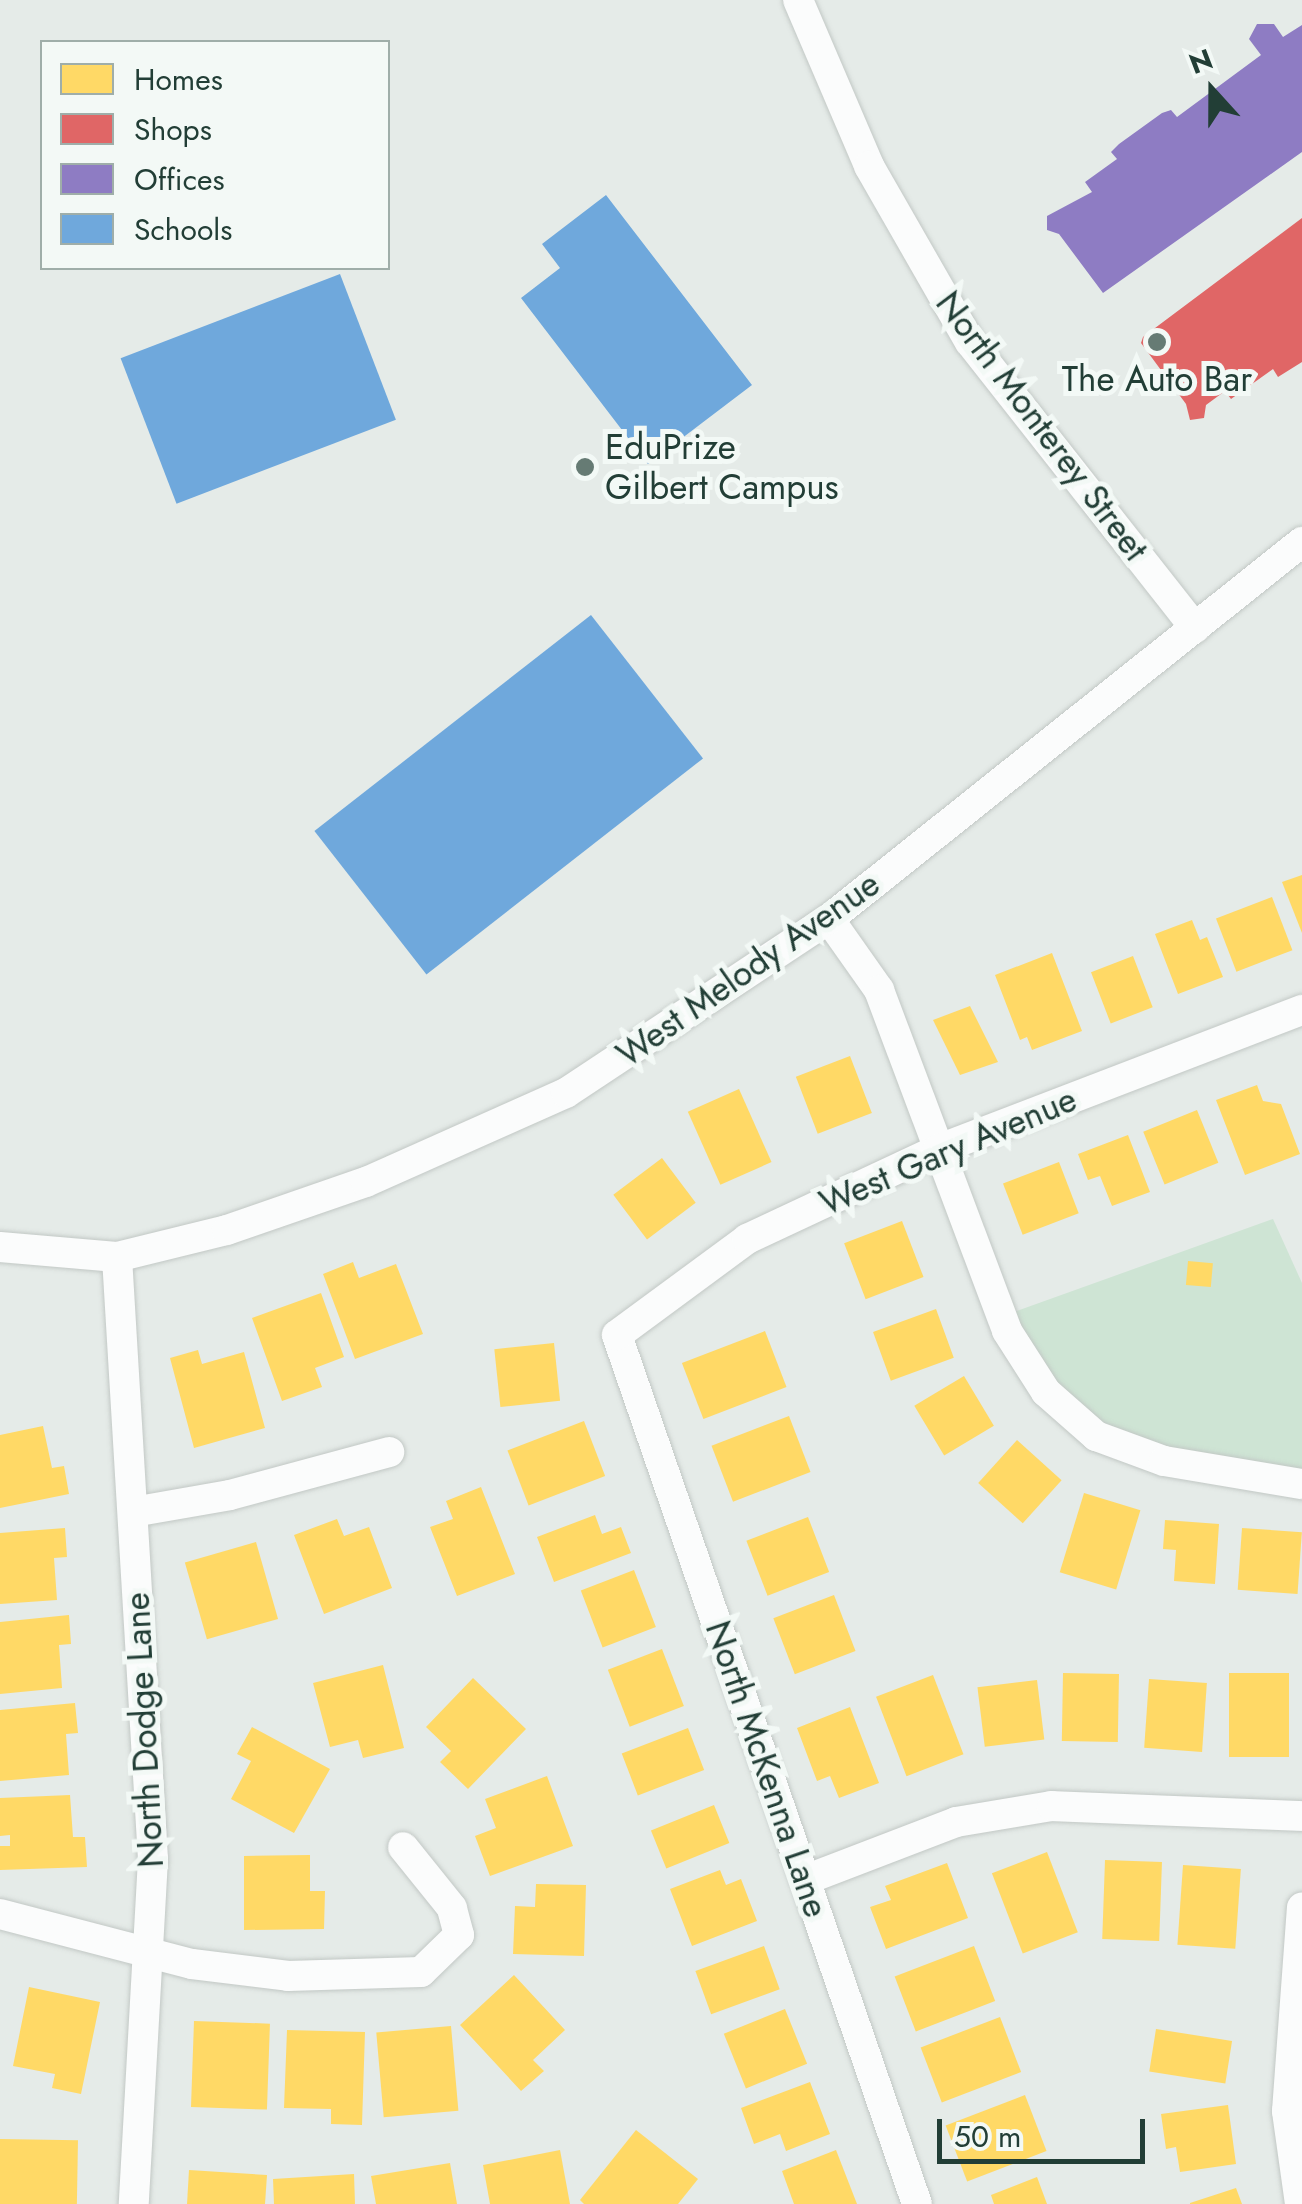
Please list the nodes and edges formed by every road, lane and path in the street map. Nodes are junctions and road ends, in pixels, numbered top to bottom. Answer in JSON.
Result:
{"nodes":[{"id":1,"x":798,"y":0,"type":"edge"},
{"id":2,"x":1302,"y":542,"type":"edge"},
{"id":3,"x":1196,"y":628,"type":"junction"},
{"id":4,"x":828,"y":919,"type":"junction"},
{"id":5,"x":1302,"y":1010,"type":"edge"},
{"id":6,"x":937,"y":1150,"type":"junction"},
{"id":7,"x":0,"y":1248,"type":"edge"},
{"id":8,"x":117,"y":1257,"type":"junction"},
{"id":9,"x":617,"y":1335,"type":"joint"},
{"id":10,"x":390,"y":1452,"type":"dead end"},
{"id":11,"x":1302,"y":1484,"type":"edge"},
{"id":12,"x":133,"y":1512,"type":"junction"},
{"id":13,"x":1302,"y":1816,"type":"edge"},
{"id":14,"x":404,"y":1847,"type":"dead end"},
{"id":15,"x":805,"y":1880,"type":"junction"},
{"id":16,"x":1302,"y":1908,"type":"edge"},
{"id":17,"x":0,"y":1914,"type":"edge"},
{"id":18,"x":150,"y":1953,"type":"junction"},
{"id":19,"x":1300,"y":2199,"type":"edge"},
{"id":20,"x":134,"y":2204,"type":"edge"},
{"id":21,"x":917,"y":2204,"type":"edge"}],
"edges":[{"from":1,"to":3,"type":"street","name":"North Monterey Street"},
{"from":2,"to":3,"type":"street","name":"West Melody Avenue"},
{"from":3,"to":4,"type":"street","name":"West Melody Avenue"},
{"from":4,"to":6,"type":"street"},
{"from":4,"to":8,"type":"street","name":"West Melody Avenue"},
{"from":5,"to":6,"type":"street","name":"West Gary Avenue"},
{"from":6,"to":9,"type":"street","name":"West Gary Avenue"},
{"from":6,"to":11,"type":"street"},
{"from":7,"to":8,"type":"street","name":"West Melody Avenue"},
{"from":8,"to":12,"type":"street","name":"North Dodge Lane"},
{"from":9,"to":15,"type":"street","name":"North McKenna Lane"},
{"from":10,"to":12,"type":"street"},
{"from":12,"to":18,"type":"street","name":"North Dodge Lane"},
{"from":13,"to":15,"type":"street"},
{"from":14,"to":18,"type":"street"},
{"from":15,"to":21,"type":"street","name":"North McKenna Lane"},
{"from":16,"to":19,"type":"street"},
{"from":17,"to":18,"type":"street"},
{"from":18,"to":20,"type":"street","name":"North Dodge Lane"}]}
